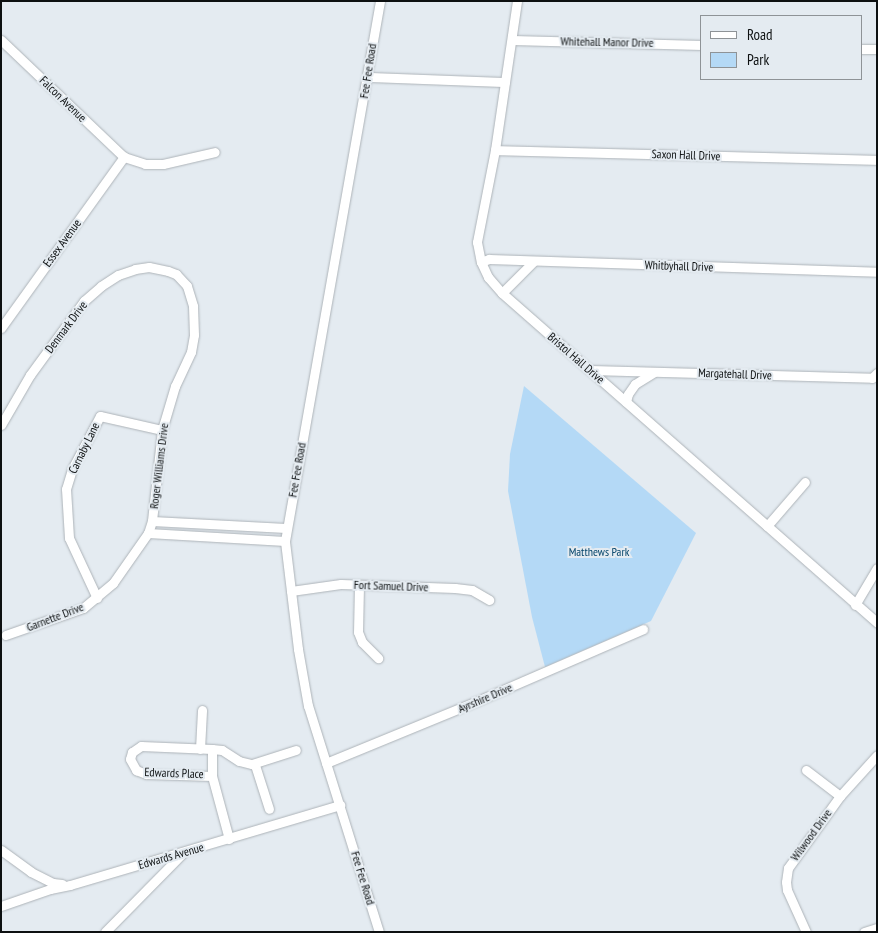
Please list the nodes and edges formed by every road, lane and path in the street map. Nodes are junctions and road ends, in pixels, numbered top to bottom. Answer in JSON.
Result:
{"nodes":[{"id":1,"x":380,"y":1,"type":"edge"},
{"id":2,"x":517,"y":1,"type":"edge"},
{"id":3,"x":1,"y":40,"type":"edge"},
{"id":4,"x":512,"y":40,"type":"junction"},
{"id":5,"x":700,"y":45,"type":"edge"},
{"id":6,"x":863,"y":49,"type":"edge"},
{"id":7,"x":877,"y":49,"type":"edge"},
{"id":8,"x":368,"y":77,"type":"junction"},
{"id":9,"x":505,"y":82,"type":"junction"},
{"id":10,"x":495,"y":150,"type":"junction"},
{"id":11,"x":215,"y":152,"type":"dead end"},
{"id":12,"x":124,"y":157,"type":"junction"},
{"id":13,"x":877,"y":160,"type":"edge"},
{"id":14,"x":481,"y":262,"type":"junction"},
{"id":15,"x":533,"y":262,"type":"junction"},
{"id":16,"x":160,"y":268,"type":"joint"},
{"id":17,"x":877,"y":272,"type":"edge"},
{"id":18,"x":502,"y":293,"type":"junction"},
{"id":19,"x":1,"y":328,"type":"edge"},
{"id":20,"x":591,"y":370,"type":"junction"},
{"id":21,"x":654,"y":372,"type":"junction"},
{"id":22,"x":875,"y":378,"type":"edge"},
{"id":23,"x":626,"y":402,"type":"junction"},
{"id":24,"x":1,"y":425,"type":"edge"},
{"id":25,"x":162,"y":430,"type":"junction"},
{"id":26,"x":804,"y":482,"type":"dead end"},
{"id":27,"x":152,"y":521,"type":"junction"},
{"id":28,"x":767,"y":526,"type":"junction"},
{"id":29,"x":286,"y":528,"type":"junction"},
{"id":30,"x":148,"y":533,"type":"junction"},
{"id":31,"x":285,"y":541,"type":"junction"},
{"id":32,"x":877,"y":568,"type":"edge"},
{"id":33,"x":359,"y":585,"type":"junction"},
{"id":34,"x":291,"y":591,"type":"junction"},
{"id":35,"x":97,"y":598,"type":"junction"},
{"id":36,"x":488,"y":600,"type":"dead end"},
{"id":37,"x":855,"y":605,"type":"junction"},
{"id":38,"x":877,"y":624,"type":"edge"},
{"id":39,"x":643,"y":629,"type":"dead end"},
{"id":40,"x":6,"y":635,"type":"dead end"},
{"id":41,"x":378,"y":658,"type":"dead end"},
{"id":42,"x":202,"y":710,"type":"dead end"},
{"id":43,"x":200,"y":749,"type":"junction"},
{"id":44,"x":212,"y":749,"type":"junction"},
{"id":45,"x":296,"y":750,"type":"dead end"},
{"id":46,"x":877,"y":755,"type":"edge"},
{"id":47,"x":326,"y":763,"type":"junction"},
{"id":48,"x":252,"y":764,"type":"junction"},
{"id":49,"x":806,"y":770,"type":"dead end"},
{"id":50,"x":212,"y":776,"type":"junction"},
{"id":51,"x":840,"y":796,"type":"junction"},
{"id":52,"x":340,"y":805,"type":"junction"},
{"id":53,"x":269,"y":809,"type":"dead end"},
{"id":54,"x":229,"y":839,"type":"junction"},
{"id":55,"x":1,"y":850,"type":"edge"},
{"id":56,"x":184,"y":852,"type":"junction"},
{"id":57,"x":70,"y":885,"type":"junction"},
{"id":58,"x":1,"y":906,"type":"edge"},
{"id":59,"x":877,"y":928,"type":"edge"},
{"id":60,"x":105,"y":932,"type":"edge"},
{"id":61,"x":379,"y":932,"type":"edge"},
{"id":62,"x":806,"y":932,"type":"edge"},
{"id":63,"x":864,"y":932,"type":"edge"}],
"edges":[{"from":1,"to":8,"type":"street","name":"Fee Fee Road"},
{"from":2,"to":4,"type":"street","name":"Bristol Hall Drive"},
{"from":3,"to":12,"type":"street","name":"Falcon Avenue"},
{"from":4,"to":5,"type":"street","name":"Whitehall Manor Drive"},
{"from":4,"to":9,"type":"street","name":"Bristol Hall Drive"},
{"from":6,"to":7,"type":"street"},
{"from":8,"to":9,"type":"street"},
{"from":8,"to":29,"type":"street","name":"Fee Fee Road"},
{"from":9,"to":10,"type":"street","name":"Bristol Hall Drive"},
{"from":10,"to":13,"type":"street","name":"Saxon Hall Drive"},
{"from":10,"to":14,"type":"street","name":"Bristol Hall Drive"},
{"from":11,"to":12,"type":"street"},
{"from":12,"to":19,"type":"street","name":"Essex Avenue"},
{"from":14,"to":15,"type":"street","name":"Whitbyhall Drive"},
{"from":14,"to":18,"type":"street","name":"Bristol Hall Drive"},
{"from":15,"to":17,"type":"street","name":"Whitbyhall Drive"},
{"from":15,"to":18,"type":"street"},
{"from":16,"to":24,"type":"street","name":"Denmark Drive"},
{"from":16,"to":25,"type":"street","name":"Roger Williams Drive"},
{"from":18,"to":20,"type":"street","name":"Bristol Hall Drive"},
{"from":20,"to":21,"type":"street","name":"Margatehall Drive"},
{"from":20,"to":23,"type":"street","name":"Bristol Hall Drive"},
{"from":21,"to":22,"type":"street","name":"Margatehall Drive"},
{"from":21,"to":23,"type":"street"},
{"from":23,"to":28,"type":"street","name":"Bristol Hall Drive"},
{"from":25,"to":27,"type":"street","name":"Roger Williams Drive"},
{"from":25,"to":35,"type":"street","name":"Carnaby Lane"},
{"from":26,"to":28,"type":"street"},
{"from":27,"to":29,"type":"street","name":"Roger Williams Drive"},
{"from":27,"to":30,"type":"street","name":"Garnette Drive"},
{"from":28,"to":37,"type":"street","name":"Bristol Hall Drive"},
{"from":29,"to":31,"type":"street","name":"Fee Fee Road"},
{"from":30,"to":31,"type":"street"},
{"from":30,"to":35,"type":"street","name":"Garnette Drive"},
{"from":31,"to":34,"type":"street","name":"Fee Fee Road"},
{"from":32,"to":37,"type":"street"},
{"from":33,"to":34,"type":"street","name":"Fort Samuel Drive"},
{"from":33,"to":36,"type":"street","name":"Fort Samuel Drive"},
{"from":33,"to":41,"type":"street"},
{"from":34,"to":47,"type":"street","name":"Fee Fee Road"},
{"from":35,"to":40,"type":"street","name":"Garnette Drive"},
{"from":37,"to":38,"type":"street","name":"Bristol Hall Drive"},
{"from":39,"to":47,"type":"street","name":"Ayrshire Drive"},
{"from":42,"to":43,"type":"street","name":"Edwards Place"},
{"from":43,"to":44,"type":"street","name":"Edwards Place"},
{"from":43,"to":50,"type":"street","name":"Edwards Place"},
{"from":44,"to":48,"type":"street","name":"Edwards Place"},
{"from":44,"to":50,"type":"street","name":"Edwards Place"},
{"from":45,"to":48,"type":"street"},
{"from":46,"to":51,"type":"street","name":"Wilwood Drive"},
{"from":47,"to":52,"type":"street","name":"Fee Fee Road"},
{"from":48,"to":53,"type":"street"},
{"from":49,"to":51,"type":"street","name":"Wilwood Drive"},
{"from":50,"to":54,"type":"street","name":"Edwards Place"},
{"from":51,"to":62,"type":"street","name":"Wilwood Drive"},
{"from":52,"to":54,"type":"street","name":"Edwards Avenue"},
{"from":52,"to":61,"type":"street","name":"Fee Fee Road"},
{"from":54,"to":56,"type":"street","name":"Edwards Avenue"},
{"from":55,"to":57,"type":"street"},
{"from":56,"to":57,"type":"street","name":"Edwards Avenue"},
{"from":56,"to":60,"type":"street"},
{"from":57,"to":58,"type":"street","name":"Edwards Avenue"},
{"from":59,"to":63,"type":"street"}]}
